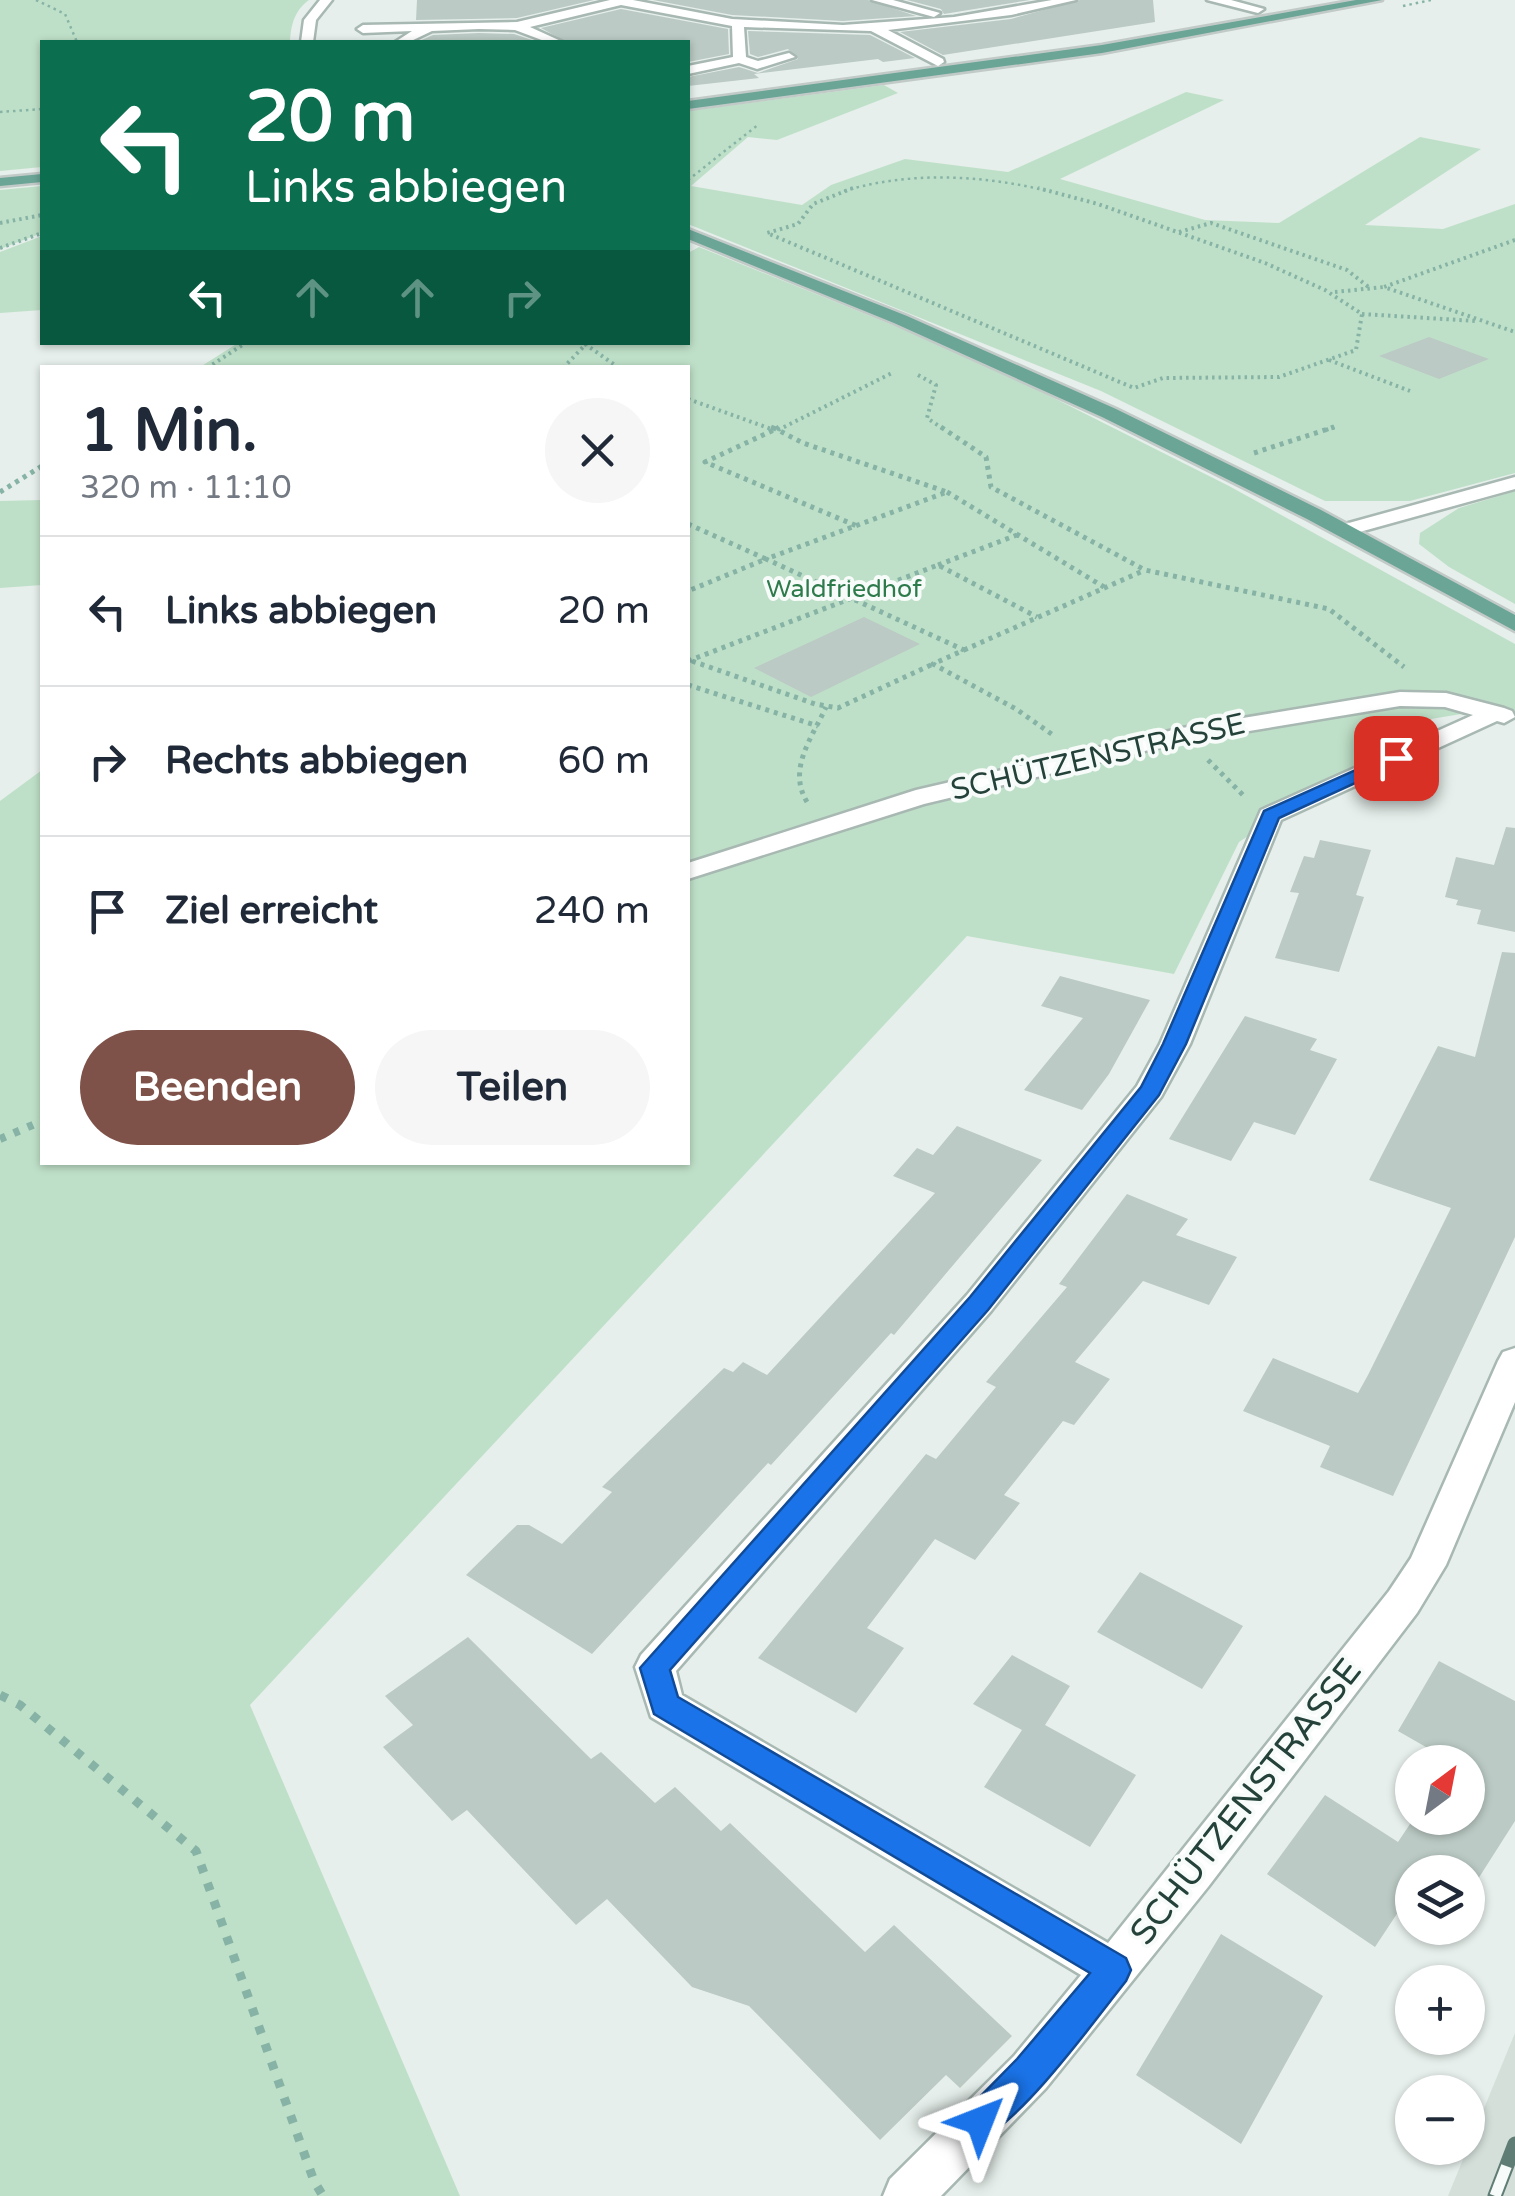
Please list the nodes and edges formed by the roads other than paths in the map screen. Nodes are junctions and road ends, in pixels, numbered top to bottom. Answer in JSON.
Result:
{"nodes":[{"id":1,"x":326,"y":0,"type":"edge"},
{"id":2,"x":619,"y":0,"type":"edge"},
{"id":3,"x":878,"y":0,"type":"edge"},
{"id":4,"x":1070,"y":0,"type":"edge"},
{"id":5,"x":1213,"y":0,"type":"edge"},
{"id":6,"x":1376,"y":0,"type":"edge"},
{"id":7,"x":1258,"y":10,"type":"dead end"},
{"id":8,"x":960,"y":19,"type":"junction"},
{"id":9,"x":429,"y":26,"type":"junction"},
{"id":10,"x":517,"y":26,"type":"junction"},
{"id":11,"x":738,"y":26,"type":"junction"},
{"id":12,"x":873,"y":28,"type":"junction"},
{"id":13,"x":364,"y":30,"type":"dead end"},
{"id":14,"x":307,"y":40,"type":"edge"},
{"id":15,"x":404,"y":40,"type":"edge"},
{"id":16,"x":552,"y":40,"type":"edge"},
{"id":17,"x":789,"y":57,"type":"dead end"},
{"id":18,"x":740,"y":59,"type":"junction"},
{"id":19,"x":938,"y":62,"type":"dead end"},
{"id":20,"x":690,"y":70,"type":"edge"},
{"id":21,"x":690,"y":105,"type":"edge"},
{"id":22,"x":40,"y":178,"type":"edge"},
{"id":23,"x":0,"y":182,"type":"edge"},
{"id":24,"x":690,"y":235,"type":"edge"},
{"id":25,"x":1515,"y":482,"type":"edge"},
{"id":26,"x":1345,"y":530,"type":"junction"},
{"id":27,"x":1515,"y":624,"type":"edge"},
{"id":28,"x":1506,"y":718,"type":"edge"},
{"id":29,"x":690,"y":870,"type":"edge"},
{"id":30,"x":1515,"y":1361,"type":"edge"},
{"id":31,"x":1114,"y":1970,"type":"junction"},
{"id":32,"x":906,"y":2196,"type":"edge"}],
"edges":[{"from":1,"to":14,"type":"street"},
{"from":2,"to":10,"type":"street"},
{"from":2,"to":11,"type":"street"},
{"from":3,"to":8,"type":"street"},
{"from":4,"to":8,"type":"street"},
{"from":5,"to":7,"type":"street"},
{"from":6,"to":21,"type":"main road"},
{"from":8,"to":12,"type":"street"},
{"from":9,"to":10,"type":"street"},
{"from":9,"to":13,"type":"street"},
{"from":9,"to":15,"type":"street"},
{"from":10,"to":16,"type":"street"},
{"from":11,"to":12,"type":"street"},
{"from":11,"to":18,"type":"street"},
{"from":12,"to":19,"type":"street"},
{"from":17,"to":18,"type":"street"},
{"from":18,"to":20,"type":"street"},
{"from":22,"to":23,"type":"main road"},
{"from":24,"to":26,"type":"main road"},
{"from":25,"to":26,"type":"street"},
{"from":26,"to":27,"type":"main road"},
{"from":28,"to":29,"type":"street","name":"SCHÜTZENSTRASSE"},
{"from":28,"to":31,"type":"street"},
{"from":30,"to":31,"type":"street","name":"SCHÜTZENSTRASSE"},
{"from":31,"to":32,"type":"street","name":"SCHÜTZENSTRASSE"}]}
